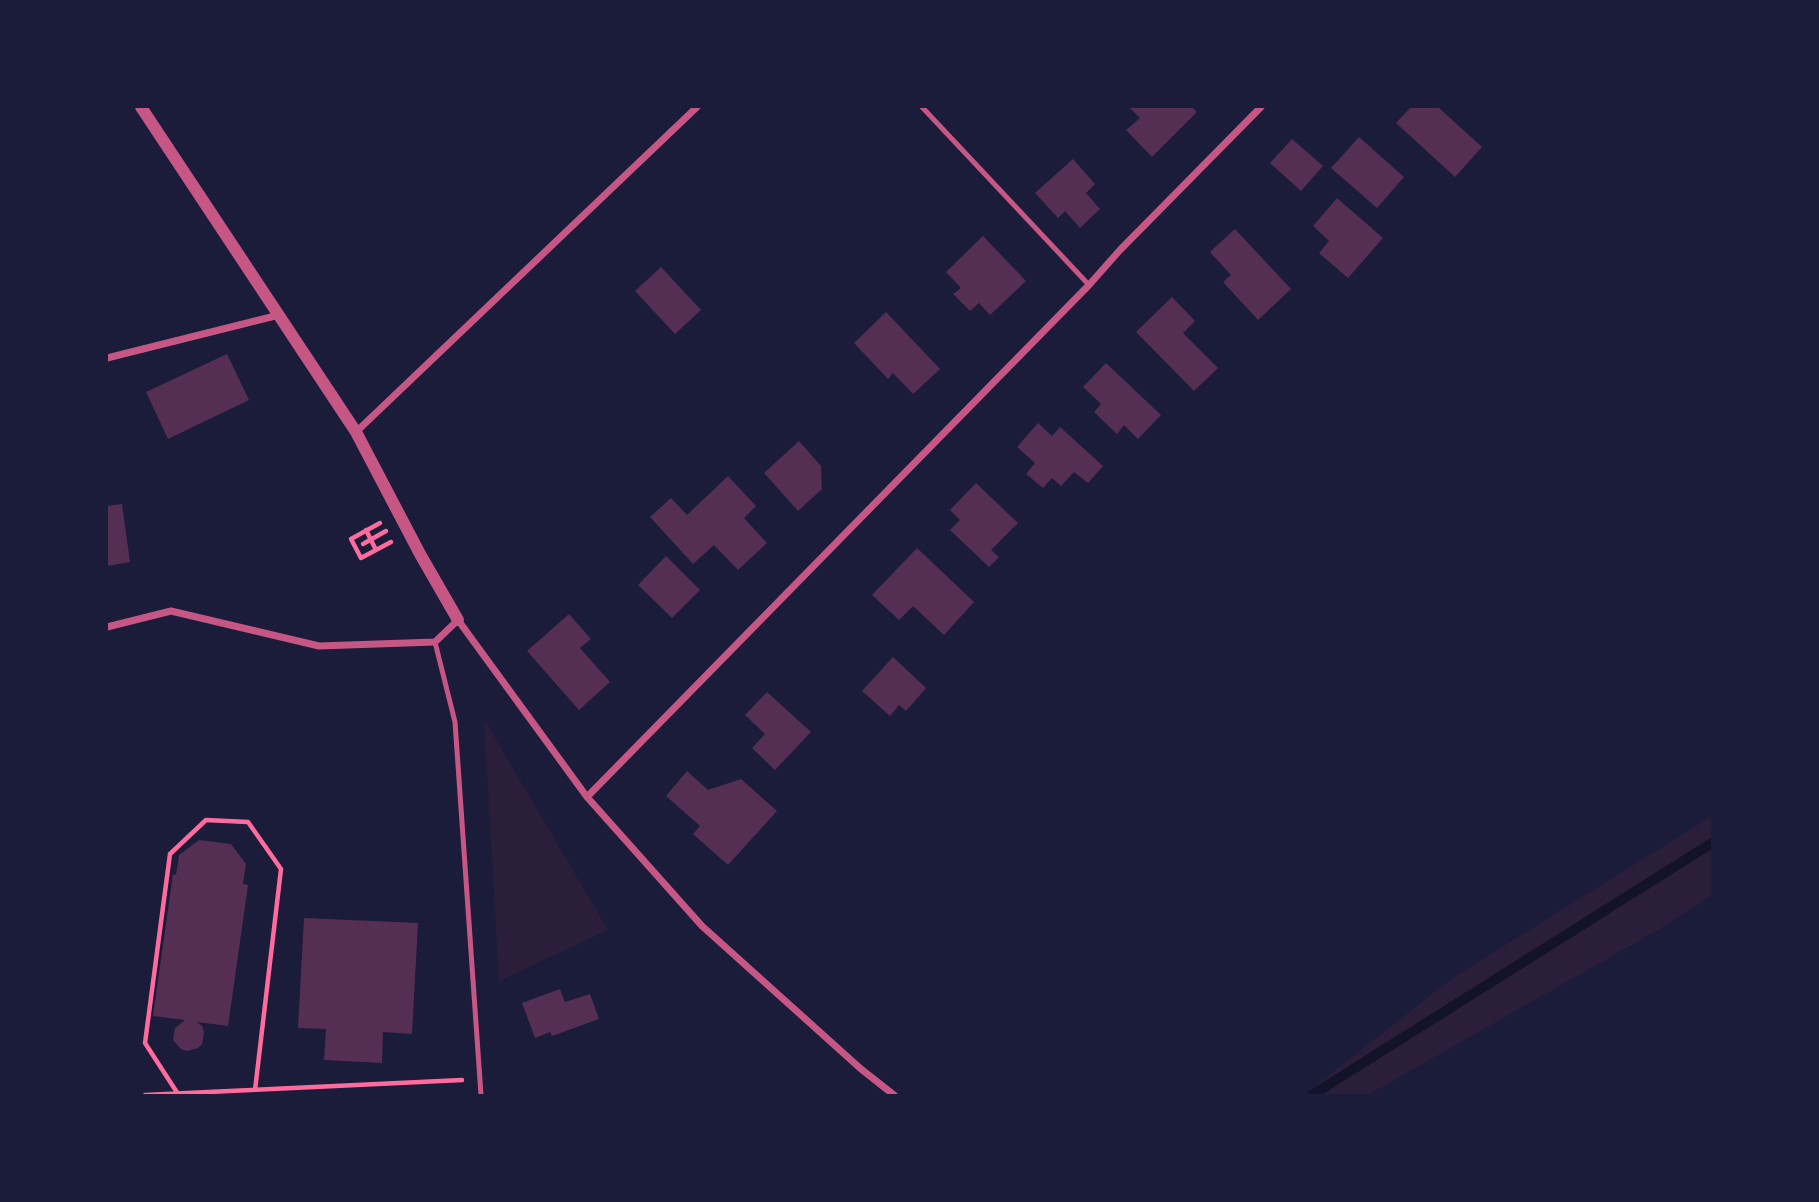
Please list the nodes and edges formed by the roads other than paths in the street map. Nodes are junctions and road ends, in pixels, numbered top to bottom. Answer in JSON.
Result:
{"nodes":[{"id":1,"x":141,"y":107,"type":"edge"},
{"id":2,"x":697,"y":107,"type":"edge"},
{"id":3,"x":922,"y":107,"type":"edge"},
{"id":4,"x":1261,"y":107,"type":"edge"},
{"id":5,"x":1089,"y":285,"type":"junction"},
{"id":6,"x":280,"y":315,"type":"junction"},
{"id":7,"x":107,"y":358,"type":"edge"},
{"id":8,"x":356,"y":432,"type":"junction"},
{"id":9,"x":458,"y":620,"type":"junction"},
{"id":10,"x":107,"y":627,"type":"edge"},
{"id":11,"x":435,"y":642,"type":"junction"},
{"id":12,"x":587,"y":797,"type":"junction"},
{"id":13,"x":481,"y":1095,"type":"edge"},
{"id":14,"x":894,"y":1095,"type":"edge"}],
"edges":[{"from":1,"to":6,"type":"street"},
{"from":2,"to":8,"type":"street"},
{"from":3,"to":5,"type":"lane"},
{"from":4,"to":5,"type":"street"},
{"from":5,"to":12,"type":"street"},
{"from":6,"to":7,"type":"street"},
{"from":6,"to":8,"type":"street"},
{"from":8,"to":9,"type":"street"},
{"from":9,"to":11,"type":"street"},
{"from":9,"to":12,"type":"street"},
{"from":10,"to":11,"type":"street"},
{"from":11,"to":13,"type":"lane"},
{"from":12,"to":14,"type":"street"}]}
